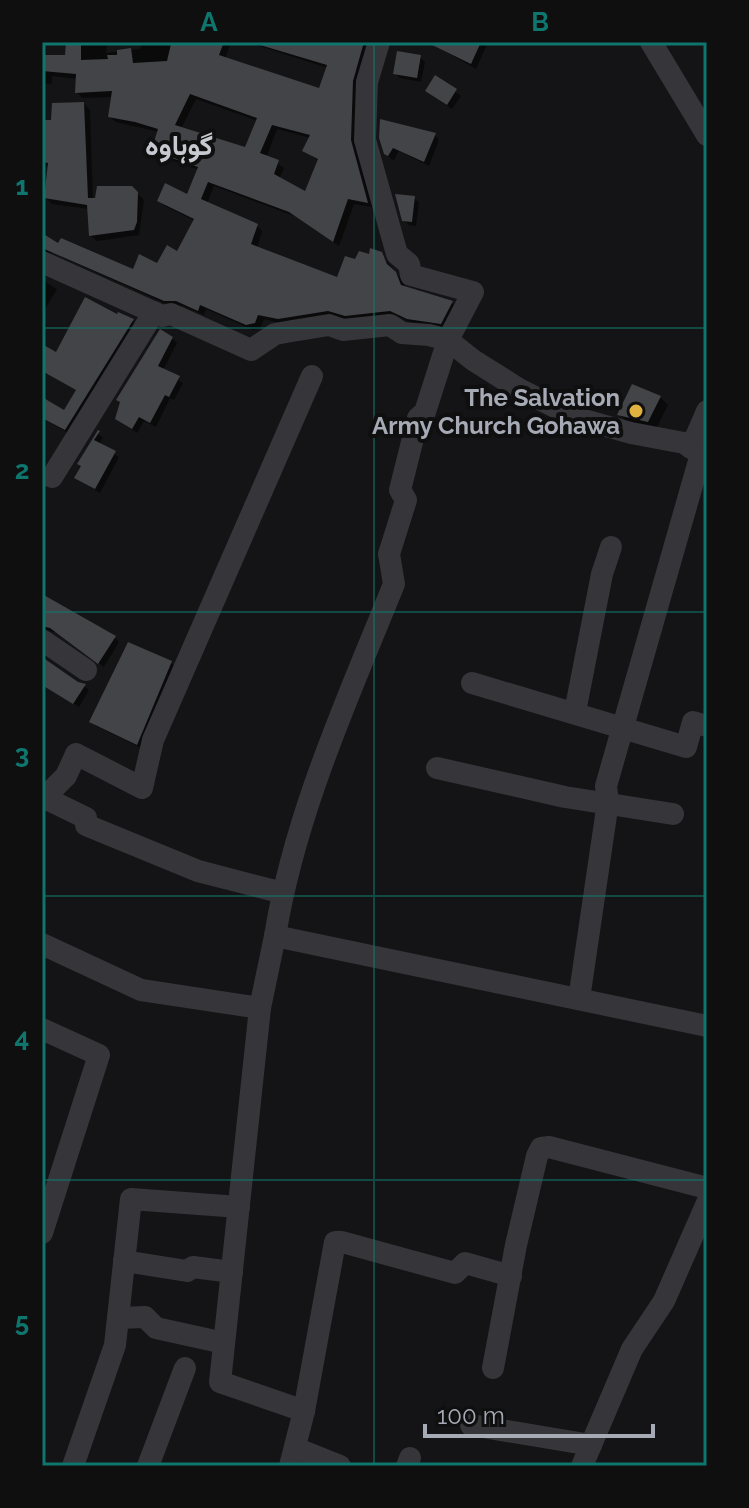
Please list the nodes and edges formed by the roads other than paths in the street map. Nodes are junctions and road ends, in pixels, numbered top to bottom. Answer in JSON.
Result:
{"nodes":[{"id":1,"x":379,"y":42,"type":"edge"},
{"id":2,"x":651,"y":42,"type":"edge"},
{"id":3,"x":707,"y":135,"type":"edge"},
{"id":4,"x":42,"y":262,"type":"edge"},
{"id":5,"x":154,"y":312,"type":"junction"},
{"id":6,"x":448,"y":340,"type":"junction"},
{"id":7,"x":254,"y":347,"type":"junction"},
{"id":8,"x":285,"y":349,"type":"dead end"},
{"id":9,"x":312,"y":376,"type":"dead end"},
{"id":10,"x":707,"y":411,"type":"edge"},
{"id":11,"x":700,"y":453,"type":"edge"},
{"id":12,"x":52,"y":477,"type":"dead end"},
{"id":13,"x":611,"y":547,"type":"dead end"},
{"id":14,"x":42,"y":640,"type":"edge"},
{"id":15,"x":86,"y":670,"type":"dead end"},
{"id":16,"x":472,"y":683,"type":"dead end"},
{"id":17,"x":575,"y":712,"type":"junction"},
{"id":18,"x":707,"y":726,"type":"edge"},
{"id":19,"x":623,"y":727,"type":"junction"},
{"id":20,"x":437,"y":768,"type":"dead end"},
{"id":21,"x":44,"y":795,"type":"edge"},
{"id":22,"x":608,"y":802,"type":"junction"},
{"id":23,"x":673,"y":814,"type":"dead end"},
{"id":24,"x":283,"y":893,"type":"junction"},
{"id":25,"x":275,"y":936,"type":"junction"},
{"id":26,"x":42,"y":944,"type":"edge"},
{"id":27,"x":579,"y":999,"type":"junction"},
{"id":28,"x":260,"y":1008,"type":"junction"},
{"id":29,"x":707,"y":1026,"type":"edge"},
{"id":30,"x":42,"y":1029,"type":"edge"},
{"id":31,"x":707,"y":1188,"type":"edge"},
{"id":32,"x":707,"y":1203,"type":"edge"},
{"id":33,"x":239,"y":1207,"type":"junction"},
{"id":34,"x":42,"y":1233,"type":"edge"},
{"id":35,"x":124,"y":1261,"type":"junction"},
{"id":36,"x":232,"y":1272,"type":"junction"},
{"id":37,"x":511,"y":1276,"type":"junction"},
{"id":38,"x":118,"y":1318,"type":"junction"},
{"id":39,"x":224,"y":1343,"type":"junction"},
{"id":40,"x":493,"y":1368,"type":"dead end"},
{"id":41,"x":220,"y":1382,"type":"junction"},
{"id":42,"x":304,"y":1411,"type":"junction"},
{"id":43,"x":471,"y":1425,"type":"dead end"},
{"id":44,"x":586,"y":1456,"type":"edge"},
{"id":45,"x":293,"y":1457,"type":"edge"},
{"id":46,"x":150,"y":1465,"type":"edge"},
{"id":47,"x":73,"y":1466,"type":"edge"},
{"id":48,"x":340,"y":1466,"type":"edge"}],
"edges":[{"from":1,"to":6,"type":"street"},
{"from":2,"to":3,"type":"street"},
{"from":4,"to":5,"type":"street"},
{"from":5,"to":7,"type":"street"},
{"from":5,"to":12,"type":"street"},
{"from":6,"to":7,"type":"street"},
{"from":6,"to":11,"type":"street"},
{"from":6,"to":24,"type":"street"},
{"from":7,"to":8,"type":"street"},
{"from":9,"to":21,"type":"street"},
{"from":10,"to":11,"type":"street"},
{"from":11,"to":19,"type":"street"},
{"from":13,"to":17,"type":"street"},
{"from":14,"to":15,"type":"street"},
{"from":16,"to":17,"type":"street"},
{"from":17,"to":19,"type":"street"},
{"from":18,"to":19,"type":"street"},
{"from":19,"to":22,"type":"street"},
{"from":20,"to":22,"type":"street"},
{"from":21,"to":24,"type":"street"},
{"from":22,"to":23,"type":"street"},
{"from":22,"to":27,"type":"street"},
{"from":24,"to":25,"type":"street"},
{"from":25,"to":27,"type":"street"},
{"from":25,"to":28,"type":"street"},
{"from":26,"to":28,"type":"street"},
{"from":27,"to":29,"type":"street"},
{"from":28,"to":33,"type":"street"},
{"from":30,"to":34,"type":"street"},
{"from":31,"to":37,"type":"street"},
{"from":32,"to":44,"type":"street"},
{"from":33,"to":35,"type":"street"},
{"from":33,"to":36,"type":"street"},
{"from":35,"to":36,"type":"street"},
{"from":35,"to":38,"type":"street"},
{"from":36,"to":39,"type":"street"},
{"from":37,"to":40,"type":"street"},
{"from":37,"to":42,"type":"street"},
{"from":38,"to":39,"type":"street"},
{"from":38,"to":47,"type":"street"},
{"from":39,"to":41,"type":"street"},
{"from":41,"to":42,"type":"street"},
{"from":41,"to":46,"type":"street"},
{"from":42,"to":45,"type":"street"},
{"from":43,"to":44,"type":"street"},
{"from":45,"to":48,"type":"street"}]}
